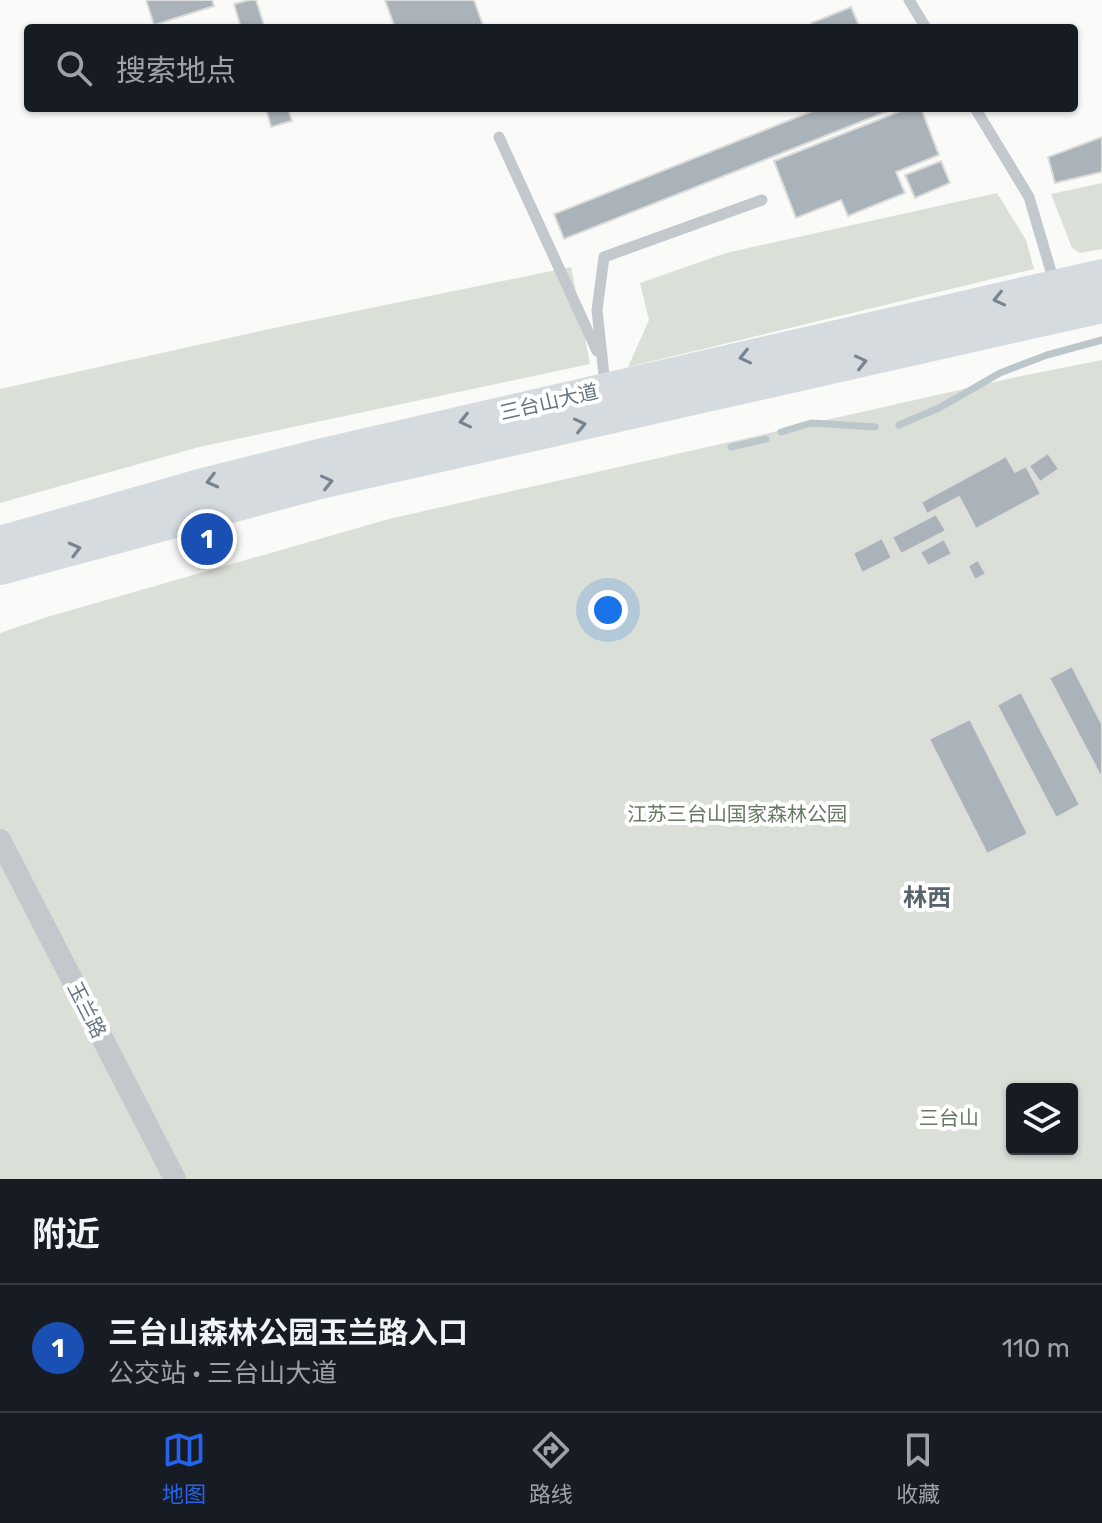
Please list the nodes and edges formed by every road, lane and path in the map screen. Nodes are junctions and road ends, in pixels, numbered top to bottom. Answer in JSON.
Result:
{"nodes":[{"id":1,"x":909,"y":0,"type":"edge"},
{"id":2,"x":924,"y":24,"type":"edge"},
{"id":3,"x":977,"y":112,"type":"edge"},
{"id":4,"x":499,"y":137,"type":"dead end"},
{"id":5,"x":762,"y":200,"type":"dead end"},
{"id":6,"x":1102,"y":275,"type":"edge"},
{"id":7,"x":1055,"y":286,"type":"junction"},
{"id":8,"x":1102,"y":307,"type":"edge"},
{"id":9,"x":604,"y":376,"type":"junction"},
{"id":10,"x":0,"y":542,"type":"edge"},
{"id":11,"x":0,"y":569,"type":"edge"},
{"id":12,"x":0,"y":840,"type":"edge"},
{"id":13,"x":175,"y":1179,"type":"edge"}],
"edges":[{"from":1,"to":2,"type":"lane"},
{"from":3,"to":7,"type":"lane"},
{"from":4,"to":9,"type":"lane"},
{"from":5,"to":9,"type":"lane"},
{"from":6,"to":7,"type":"main road","name":"三台山大道"},
{"from":7,"to":9,"type":"main road","name":"三台山大道","one_way":true},
{"from":11,"to":8,"type":"main road","name":"三台山大道","one_way":true},
{"from":9,"to":10,"type":"main road","name":"三台山大道","one_way":true},
{"from":12,"to":13,"type":"street","name":"玉兰路"}]}
